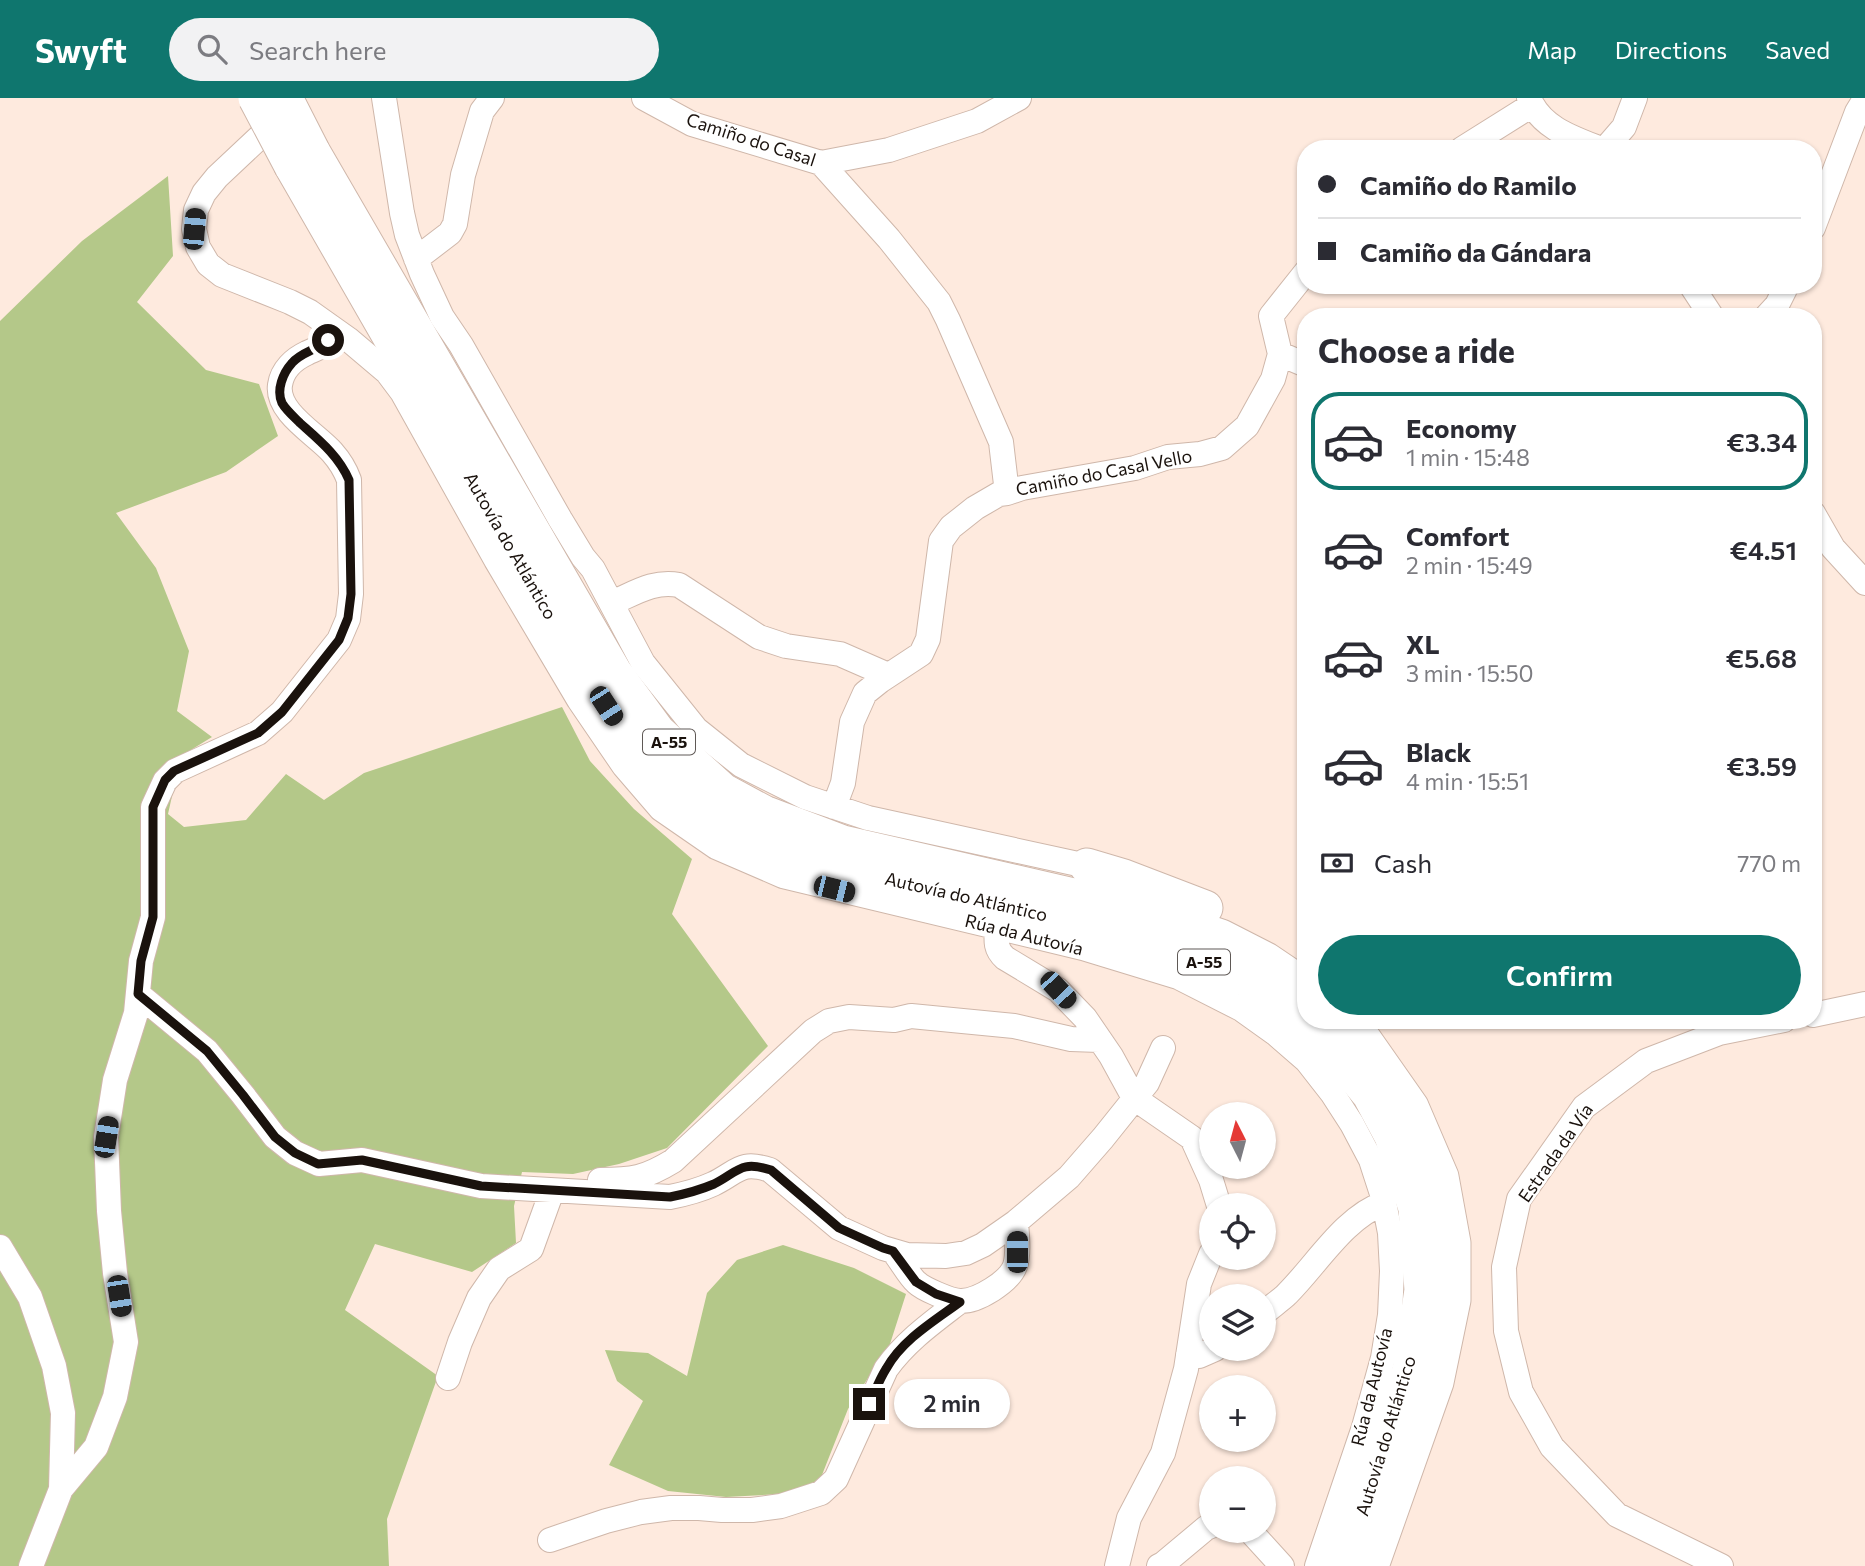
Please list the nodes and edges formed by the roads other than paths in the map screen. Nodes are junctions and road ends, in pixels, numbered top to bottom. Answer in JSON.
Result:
{"nodes":[{"id":1,"x":256,"y":98,"type":"edge"},
{"id":2,"x":285,"y":98,"type":"edge"},
{"id":3,"x":300,"y":98,"type":"edge"},
{"id":4,"x":384,"y":98,"type":"edge"},
{"id":5,"x":394,"y":98,"type":"edge"},
{"id":6,"x":399,"y":98,"type":"edge"},
{"id":7,"x":492,"y":98,"type":"edge"},
{"id":8,"x":644,"y":98,"type":"edge"},
{"id":9,"x":1019,"y":98,"type":"edge"},
{"id":10,"x":1635,"y":98,"type":"edge"},
{"id":11,"x":1865,"y":99,"type":"edge"},
{"id":12,"x":1530,"y":102,"type":"edge"},
{"id":13,"x":1475,"y":140,"type":"edge"},
{"id":14,"x":1579,"y":140,"type":"edge"},
{"id":15,"x":1612,"y":140,"type":"edge"},
{"id":16,"x":302,"y":159,"type":"junction"},
{"id":17,"x":821,"y":163,"type":"junction"},
{"id":18,"x":415,"y":198,"type":"junction"},
{"id":19,"x":1822,"y":204,"type":"edge"},
{"id":20,"x":421,"y":255,"type":"junction"},
{"id":21,"x":1297,"y":283,"type":"edge"},
{"id":22,"x":326,"y":337,"type":"junction"},
{"id":23,"x":1280,"y":354,"type":"junction"},
{"id":24,"x":1297,"y":361,"type":"edge"},
{"id":25,"x":429,"y":441,"type":"junction"},
{"id":26,"x":475,"y":486,"type":"junction"},
{"id":27,"x":1007,"y":493,"type":"junction"},
{"id":28,"x":1822,"y":529,"type":"edge"},
{"id":29,"x":511,"y":567,"type":"junction"},
{"id":30,"x":1865,"y":583,"type":"edge"},
{"id":31,"x":612,"y":603,"type":"junction"},
{"id":32,"x":888,"y":675,"type":"junction"},
{"id":33,"x":579,"y":699,"type":"joint"},
{"id":34,"x":834,"y":807,"type":"junction"},
{"id":35,"x":1087,"y":866,"type":"joint"},
{"id":36,"x":997,"y":928,"type":"junction"},
{"id":37,"x":1297,"y":963,"type":"edge"},
{"id":38,"x":1297,"y":981,"type":"edge"},
{"id":39,"x":138,"y":994,"type":"junction"},
{"id":40,"x":1865,"y":1004,"type":"edge"},
{"id":41,"x":1822,"y":1012,"type":"edge"},
{"id":42,"x":1297,"y":1014,"type":"edge"},
{"id":43,"x":1312,"y":1029,"type":"edge"},
{"id":44,"x":1354,"y":1029,"type":"edge"},
{"id":45,"x":1739,"y":1029,"type":"edge"},
{"id":46,"x":1099,"y":1040,"type":"junction"},
{"id":47,"x":1163,"y":1048,"type":"dead end"},
{"id":48,"x":1134,"y":1098,"type":"junction"},
{"id":49,"x":552,"y":1191,"type":"junction"},
{"id":50,"x":577,"y":1192,"type":"junction"},
{"id":51,"x":1215,"y":1193,"type":"edge"},
{"id":52,"x":1384,"y":1203,"type":"junction"},
{"id":53,"x":1016,"y":1222,"type":"junction"},
{"id":54,"x":0,"y":1247,"type":"edge"},
{"id":55,"x":893,"y":1251,"type":"junction"},
{"id":56,"x":1205,"y":1270,"type":"edge"},
{"id":57,"x":960,"y":1302,"type":"junction"},
{"id":58,"x":1276,"y":1303,"type":"edge"},
{"id":59,"x":1188,"y":1355,"type":"junction"},
{"id":60,"x":1199,"y":1356,"type":"edge"},
{"id":61,"x":448,"y":1378,"type":"dead end"},
{"id":62,"x":61,"y":1489,"type":"junction"},
{"id":63,"x":1199,"y":1534,"type":"edge"},
{"id":64,"x":550,"y":1540,"type":"dead end"},
{"id":65,"x":1261,"y":1543,"type":"edge"},
{"id":66,"x":31,"y":1566,"type":"edge"},
{"id":67,"x":1117,"y":1566,"type":"edge"},
{"id":68,"x":1159,"y":1566,"type":"edge"},
{"id":69,"x":1282,"y":1566,"type":"edge"},
{"id":70,"x":1317,"y":1566,"type":"edge"},
{"id":71,"x":1345,"y":1566,"type":"edge"},
{"id":72,"x":1371,"y":1566,"type":"edge"},
{"id":73,"x":1721,"y":1566,"type":"edge"}],
"edges":[{"from":1,"to":16,"type":"highway","name":"Autovía do Atlántico","number":"A-55","bridge":true},
{"from":2,"to":16,"type":"highway","name":"Autovía do Atlántico","number":"A-55","bridge":true},
{"from":3,"to":22,"type":"street"},
{"from":4,"to":20,"type":"street"},
{"from":5,"to":18,"type":"street"},
{"from":6,"to":18,"type":"street"},
{"from":7,"to":20,"type":"street"},
{"from":8,"to":17,"type":"street","name":"Camiño do Casal"},
{"from":9,"to":17,"type":"street","name":"Camiño do Casal"},
{"from":10,"to":15,"type":"street"},
{"from":11,"to":19,"type":"street"},
{"from":12,"to":13,"type":"street"},
{"from":12,"to":14,"type":"street"},
{"from":16,"to":26,"type":"highway","name":"Autovía do Atlántico","number":"A-55"},
{"from":16,"to":38,"type":"highway","name":"Autovía do Atlántico","number":"A-55"},
{"from":17,"to":27,"type":"street","name":"Camiño do Casal Vello"},
{"from":18,"to":20,"type":"street"},
{"from":20,"to":31,"type":"street"},
{"from":21,"to":23,"type":"street"},
{"from":22,"to":25,"type":"street"},
{"from":22,"to":39,"type":"street"},
{"from":23,"to":24,"type":"street"},
{"from":23,"to":27,"type":"street","name":"Camiño do Casal Vello"},
{"from":25,"to":26,"type":"highway"},
{"from":25,"to":29,"type":"street"},
{"from":26,"to":29,"type":"highway","name":"Autovía do Atlántico","number":"A-55"},
{"from":27,"to":32,"type":"street"},
{"from":28,"to":30,"type":"street"},
{"from":29,"to":33,"type":"highway"},
{"from":29,"to":42,"type":"highway","name":"Autovía do Atlántico","number":"A-55"},
{"from":31,"to":32,"type":"street"},
{"from":31,"to":34,"type":"street"},
{"from":32,"to":34,"type":"street"},
{"from":33,"to":36,"type":"street","name":"Rúa da Autovía"},
{"from":34,"to":35,"type":"street"},
{"from":35,"to":37,"type":"highway"},
{"from":36,"to":46,"type":"street"},
{"from":36,"to":52,"type":"street","name":"Rúa da Autovía"},
{"from":39,"to":49,"type":"street"},
{"from":39,"to":62,"type":"street"},
{"from":40,"to":41,"type":"street"},
{"from":43,"to":71,"type":"highway","name":"Autovía do Atlántico","number":"A-55"},
{"from":44,"to":72,"type":"highway","name":"Autovía do Atlántico"},
{"from":45,"to":73,"type":"street","name":"Estrada da Vía"},
{"from":46,"to":48,"type":"street"},
{"from":46,"to":50,"type":"street"},
{"from":47,"to":48,"type":"street"},
{"from":48,"to":51,"type":"street"},
{"from":48,"to":53,"type":"street"},
{"from":49,"to":50,"type":"street"},
{"from":49,"to":61,"type":"street"},
{"from":50,"to":55,"type":"street"},
{"from":52,"to":58,"type":"street"},
{"from":52,"to":70,"type":"street","name":"Rúa da Autovía"},
{"from":53,"to":55,"type":"street"},
{"from":53,"to":57,"type":"street"},
{"from":54,"to":62,"type":"street"},
{"from":55,"to":57,"type":"street"},
{"from":56,"to":59,"type":"street"},
{"from":57,"to":64,"type":"street"},
{"from":59,"to":60,"type":"street"},
{"from":59,"to":67,"type":"street"},
{"from":62,"to":66,"type":"street"},
{"from":63,"to":68,"type":"street"},
{"from":65,"to":69,"type":"street"}]}
